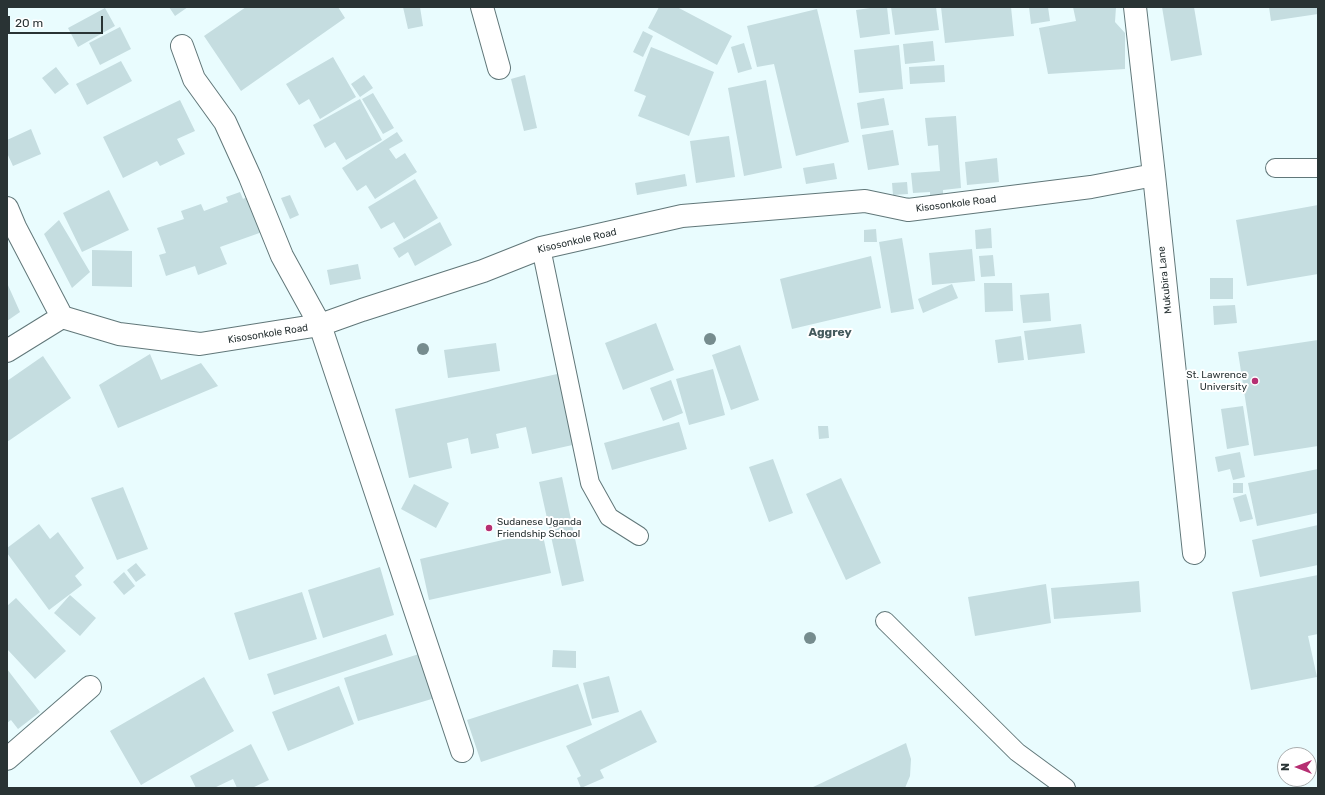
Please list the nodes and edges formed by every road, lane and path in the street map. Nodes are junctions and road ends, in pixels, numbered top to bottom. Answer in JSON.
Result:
{"nodes":[{"id":1,"x":482,"y":7,"type":"edge"},
{"id":2,"x":1135,"y":7,"type":"edge"},
{"id":3,"x":182,"y":46,"type":"dead end"},
{"id":4,"x":499,"y":68,"type":"dead end"},
{"id":5,"x":1275,"y":168,"type":"dead end"},
{"id":6,"x":1318,"y":168,"type":"edge"},
{"id":7,"x":1154,"y":175,"type":"junction"},
{"id":8,"x":7,"y":208,"type":"edge"},
{"id":9,"x":541,"y":248,"type":"junction"},
{"id":10,"x":62,"y":317,"type":"junction"},
{"id":11,"x":320,"y":325,"type":"junction"},
{"id":12,"x":7,"y":351,"type":"edge"},
{"id":13,"x":639,"y":536,"type":"dead end"},
{"id":14,"x":1194,"y":553,"type":"dead end"},
{"id":15,"x":884,"y":621,"type":"dead end"},
{"id":16,"x":90,"y":687,"type":"dead end"},
{"id":17,"x":462,"y":751,"type":"dead end"},
{"id":18,"x":7,"y":759,"type":"edge"},
{"id":19,"x":1066,"y":788,"type":"edge"}],
"edges":[{"from":1,"to":4,"type":"street"},
{"from":2,"to":7,"type":"street","name":"Mukubira Lane"},
{"from":3,"to":11,"type":"street"},
{"from":5,"to":6,"type":"lane"},
{"from":7,"to":9,"type":"street","name":"Kisosonkole Road"},
{"from":7,"to":14,"type":"street","name":"Mukubira Lane"},
{"from":8,"to":10,"type":"street"},
{"from":9,"to":11,"type":"street","name":"Kisosonkole Road"},
{"from":9,"to":13,"type":"lane"},
{"from":10,"to":11,"type":"street","name":"Kisosonkole Road"},
{"from":10,"to":12,"type":"street"},
{"from":11,"to":17,"type":"street"},
{"from":15,"to":19,"type":"lane"},
{"from":16,"to":18,"type":"street"}]}
